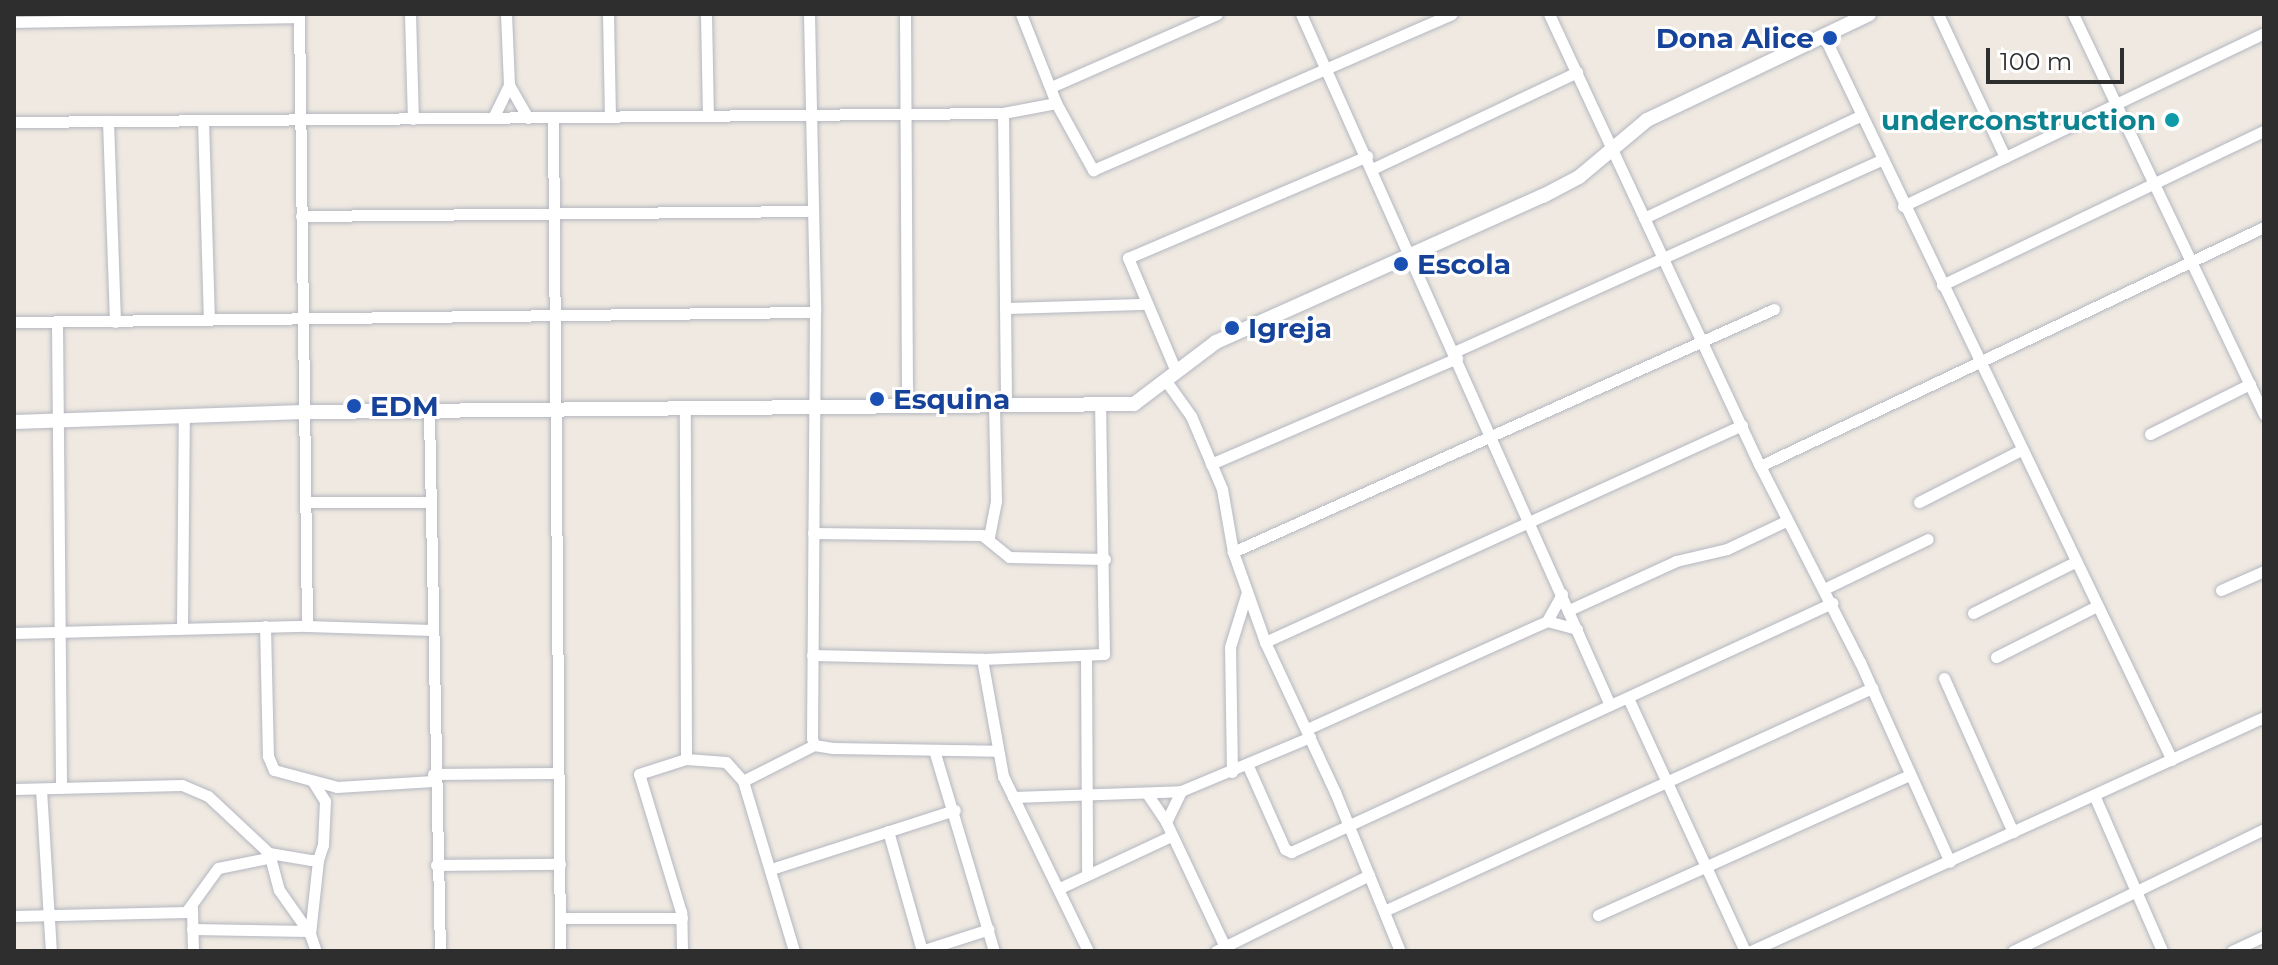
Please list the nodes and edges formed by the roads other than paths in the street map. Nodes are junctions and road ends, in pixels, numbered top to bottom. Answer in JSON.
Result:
{"nodes":[{"id":1,"x":410,"y":14,"type":"edge"},
{"id":2,"x":506,"y":14,"type":"edge"},
{"id":3,"x":608,"y":14,"type":"edge"},
{"id":4,"x":706,"y":14,"type":"edge"},
{"id":5,"x":809,"y":14,"type":"edge"},
{"id":6,"x":905,"y":14,"type":"edge"},
{"id":7,"x":1021,"y":14,"type":"edge"},
{"id":8,"x":1217,"y":14,"type":"edge"},
{"id":9,"x":1301,"y":14,"type":"edge"},
{"id":10,"x":1452,"y":14,"type":"edge"},
{"id":11,"x":1550,"y":14,"type":"edge"},
{"id":12,"x":1869,"y":14,"type":"edge"},
{"id":13,"x":1938,"y":14,"type":"edge"},
{"id":14,"x":299,"y":16,"type":"edge"},
{"id":15,"x":2078,"y":16,"type":"edge"},
{"id":16,"x":135,"y":18,"type":"edge"},
{"id":17,"x":14,"y":22,"type":"edge"},
{"id":18,"x":2264,"y":33,"type":"edge"},
{"id":19,"x":1824,"y":36,"type":"junction"},
{"id":20,"x":1326,"y":68,"type":"junction"},
{"id":21,"x":1577,"y":72,"type":"junction"},
{"id":22,"x":509,"y":85,"type":"junction"},
{"id":23,"x":1051,"y":87,"type":"junction"},
{"id":24,"x":1056,"y":103,"type":"junction"},
{"id":25,"x":2117,"y":105,"type":"junction"},
{"id":26,"x":908,"y":111,"type":"junction"},
{"id":27,"x":810,"y":113,"type":"junction"},
{"id":28,"x":1003,"y":113,"type":"junction"},
{"id":29,"x":610,"y":115,"type":"junction"},
{"id":30,"x":708,"y":115,"type":"junction"},
{"id":31,"x":1862,"y":115,"type":"junction"},
{"id":32,"x":553,"y":117,"type":"junction"},
{"id":33,"x":493,"y":118,"type":"junction"},
{"id":34,"x":528,"y":118,"type":"junction"},
{"id":35,"x":413,"y":119,"type":"junction"},
{"id":36,"x":203,"y":120,"type":"junction"},
{"id":37,"x":299,"y":120,"type":"junction"},
{"id":38,"x":108,"y":121,"type":"junction"},
{"id":39,"x":14,"y":122,"type":"edge"},
{"id":40,"x":2264,"y":131,"type":"edge"},
{"id":41,"x":1614,"y":149,"type":"junction"},
{"id":42,"x":1367,"y":156,"type":"junction"},
{"id":43,"x":2005,"y":157,"type":"junction"},
{"id":44,"x":1883,"y":159,"type":"junction"},
{"id":45,"x":1372,"y":169,"type":"junction"},
{"id":46,"x":2153,"y":183,"type":"junction"},
{"id":47,"x":1903,"y":206,"type":"junction"},
{"id":48,"x":810,"y":211,"type":"junction"},
{"id":49,"x":301,"y":216,"type":"junction"},
{"id":50,"x":554,"y":217,"type":"junction"},
{"id":51,"x":1644,"y":218,"type":"junction"},
{"id":52,"x":2264,"y":227,"type":"edge"},
{"id":53,"x":1409,"y":254,"type":"junction"},
{"id":54,"x":1664,"y":256,"type":"junction"},
{"id":55,"x":2191,"y":261,"type":"junction"},
{"id":56,"x":1942,"y":285,"type":"junction"},
{"id":57,"x":1143,"y":304,"type":"junction"},
{"id":58,"x":1005,"y":308,"type":"junction"},
{"id":59,"x":1774,"y":309,"type":"dead end"},
{"id":60,"x":815,"y":312,"type":"junction"},
{"id":61,"x":558,"y":317,"type":"junction"},
{"id":62,"x":306,"y":318,"type":"junction"},
{"id":63,"x":209,"y":319,"type":"junction"},
{"id":64,"x":14,"y":322,"type":"edge"},
{"id":65,"x":115,"y":322,"type":"junction"},
{"id":66,"x":57,"y":323,"type":"junction"},
{"id":67,"x":1703,"y":340,"type":"junction"},
{"id":68,"x":1455,"y":355,"type":"junction"},
{"id":69,"x":1977,"y":362,"type":"junction"},
{"id":70,"x":1170,"y":375,"type":"junction"},
{"id":71,"x":2250,"y":384,"type":"junction"},
{"id":72,"x":1000,"y":405,"type":"junction"},
{"id":73,"x":1100,"y":405,"type":"junction"},
{"id":74,"x":907,"y":406,"type":"junction"},
{"id":75,"x":813,"y":409,"type":"junction"},
{"id":76,"x":685,"y":411,"type":"junction"},
{"id":77,"x":304,"y":412,"type":"junction"},
{"id":78,"x":555,"y":412,"type":"junction"},
{"id":79,"x":429,"y":414,"type":"junction"},
{"id":80,"x":2264,"y":415,"type":"edge"},
{"id":81,"x":184,"y":418,"type":"junction"},
{"id":82,"x":58,"y":421,"type":"junction"},
{"id":83,"x":14,"y":422,"type":"edge"},
{"id":84,"x":1742,"y":425,"type":"junction"},
{"id":85,"x":2150,"y":434,"type":"dead end"},
{"id":86,"x":1491,"y":439,"type":"junction"},
{"id":87,"x":2019,"y":451,"type":"junction"},
{"id":88,"x":1211,"y":464,"type":"junction"},
{"id":89,"x":1760,"y":466,"type":"junction"},
{"id":90,"x":306,"y":502,"type":"junction"},
{"id":91,"x":429,"y":502,"type":"junction"},
{"id":92,"x":1919,"y":502,"type":"dead end"},
{"id":93,"x":1786,"y":521,"type":"junction"},
{"id":94,"x":1528,"y":526,"type":"junction"},
{"id":95,"x":813,"y":533,"type":"junction"},
{"id":96,"x":989,"y":537,"type":"junction"},
{"id":97,"x":1928,"y":539,"type":"dead end"},
{"id":98,"x":1233,"y":552,"type":"junction"},
{"id":99,"x":1105,"y":559,"type":"junction"},
{"id":100,"x":2073,"y":563,"type":"junction"},
{"id":101,"x":2264,"y":571,"type":"edge"},
{"id":102,"x":1824,"y":589,"type":"junction"},
{"id":103,"x":2221,"y":590,"type":"dead end"},
{"id":104,"x":1247,"y":592,"type":"junction"},
{"id":105,"x":1562,"y":594,"type":"junction"},
{"id":106,"x":1832,"y":603,"type":"junction"},
{"id":107,"x":2095,"y":607,"type":"junction"},
{"id":108,"x":1569,"y":610,"type":"junction"},
{"id":109,"x":1973,"y":613,"type":"dead end"},
{"id":110,"x":1547,"y":621,"type":"junction"},
{"id":111,"x":265,"y":626,"type":"junction"},
{"id":112,"x":307,"y":626,"type":"junction"},
{"id":113,"x":182,"y":628,"type":"junction"},
{"id":114,"x":1577,"y":629,"type":"junction"},
{"id":115,"x":432,"y":630,"type":"junction"},
{"id":116,"x":58,"y":632,"type":"junction"},
{"id":117,"x":14,"y":633,"type":"edge"},
{"id":118,"x":1265,"y":642,"type":"junction"},
{"id":119,"x":812,"y":655,"type":"junction"},
{"id":120,"x":1086,"y":657,"type":"junction"},
{"id":121,"x":1996,"y":657,"type":"dead end"},
{"id":122,"x":982,"y":659,"type":"junction"},
{"id":123,"x":1944,"y":678,"type":"dead end"},
{"id":124,"x":1872,"y":688,"type":"junction"},
{"id":125,"x":1628,"y":698,"type":"junction"},
{"id":126,"x":1610,"y":705,"type":"junction"},
{"id":127,"x":2264,"y":717,"type":"edge"},
{"id":128,"x":1309,"y":733,"type":"junction"},
{"id":129,"x":814,"y":745,"type":"junction"},
{"id":130,"x":934,"y":750,"type":"junction"},
{"id":131,"x":997,"y":751,"type":"junction"},
{"id":132,"x":686,"y":759,"type":"junction"},
{"id":133,"x":2172,"y":760,"type":"junction"},
{"id":134,"x":1248,"y":766,"type":"junction"},
{"id":135,"x":1232,"y":772,"type":"junction"},
{"id":136,"x":556,"y":773,"type":"junction"},
{"id":137,"x":1910,"y":775,"type":"junction"},
{"id":138,"x":433,"y":777,"type":"junction"},
{"id":139,"x":743,"y":781,"type":"junction"},
{"id":140,"x":313,"y":782,"type":"junction"},
{"id":141,"x":1667,"y":782,"type":"junction"},
{"id":142,"x":337,"y":787,"type":"junction"},
{"id":143,"x":61,"y":788,"type":"junction"},
{"id":144,"x":14,"y":789,"type":"edge"},
{"id":145,"x":41,"y":789,"type":"junction"},
{"id":146,"x":1181,"y":791,"type":"junction"},
{"id":147,"x":1088,"y":795,"type":"junction"},
{"id":148,"x":1148,"y":795,"type":"junction"},
{"id":149,"x":2094,"y":795,"type":"junction"},
{"id":150,"x":1013,"y":797,"type":"junction"},
{"id":151,"x":325,"y":801,"type":"junction"},
{"id":152,"x":955,"y":810,"type":"junction"},
{"id":153,"x":1166,"y":822,"type":"junction"},
{"id":154,"x":1347,"y":827,"type":"junction"},
{"id":155,"x":2264,"y":829,"type":"edge"},
{"id":156,"x":888,"y":831,"type":"junction"},
{"id":157,"x":2013,"y":832,"type":"junction"},
{"id":158,"x":1171,"y":836,"type":"junction"},
{"id":159,"x":268,"y":855,"type":"junction"},
{"id":160,"x":318,"y":860,"type":"junction"},
{"id":161,"x":253,"y":862,"type":"junction"},
{"id":162,"x":1950,"y":862,"type":"junction"},
{"id":163,"x":560,"y":864,"type":"junction"},
{"id":164,"x":436,"y":865,"type":"junction"},
{"id":165,"x":1707,"y":868,"type":"junction"},
{"id":166,"x":771,"y":869,"type":"junction"},
{"id":167,"x":272,"y":873,"type":"junction"},
{"id":168,"x":1087,"y":875,"type":"junction"},
{"id":169,"x":1369,"y":875,"type":"junction"},
{"id":170,"x":1060,"y":888,"type":"junction"},
{"id":171,"x":2136,"y":894,"type":"junction"},
{"id":172,"x":192,"y":908,"type":"junction"},
{"id":173,"x":1384,"y":911,"type":"junction"},
{"id":174,"x":1598,"y":915,"type":"dead end"},
{"id":175,"x":14,"y":916,"type":"edge"},
{"id":176,"x":49,"y":916,"type":"junction"},
{"id":177,"x":560,"y":918,"type":"junction"},
{"id":178,"x":682,"y":918,"type":"junction"},
{"id":179,"x":192,"y":929,"type":"junction"},
{"id":180,"x":989,"y":929,"type":"junction"},
{"id":181,"x":309,"y":932,"type":"junction"},
{"id":182,"x":2264,"y":936,"type":"edge"},
{"id":183,"x":1223,"y":949,"type":"edge"},
{"id":184,"x":51,"y":951,"type":"edge"},
{"id":185,"x":193,"y":951,"type":"edge"},
{"id":186,"x":316,"y":951,"type":"edge"},
{"id":187,"x":440,"y":951,"type":"edge"},
{"id":188,"x":560,"y":951,"type":"edge"},
{"id":189,"x":682,"y":951,"type":"edge"},
{"id":190,"x":794,"y":951,"type":"edge"},
{"id":191,"x":921,"y":951,"type":"edge"},
{"id":192,"x":994,"y":951,"type":"edge"},
{"id":193,"x":1088,"y":951,"type":"edge"},
{"id":194,"x":1400,"y":951,"type":"edge"},
{"id":195,"x":1748,"y":951,"type":"edge"},
{"id":196,"x":2013,"y":951,"type":"edge"},
{"id":197,"x":2162,"y":951,"type":"edge"},
{"id":198,"x":2232,"y":951,"type":"edge"}],
"edges":[{"from":1,"to":35,"type":"street"},
{"from":2,"to":22,"type":"street"},
{"from":3,"to":29,"type":"street"},
{"from":4,"to":30,"type":"street"},
{"from":5,"to":27,"type":"street"},
{"from":6,"to":26,"type":"street"},
{"from":7,"to":23,"type":"street"},
{"from":8,"to":23,"type":"street"},
{"from":9,"to":20,"type":"street"},
{"from":10,"to":20,"type":"street"},
{"from":11,"to":21,"type":"street"},
{"from":12,"to":19,"type":"street"},
{"from":13,"to":43,"type":"street"},
{"from":14,"to":16,"type":"street"},
{"from":14,"to":37,"type":"street"},
{"from":15,"to":25,"type":"street"},
{"from":16,"to":17,"type":"street"},
{"from":18,"to":25,"type":"street"},
{"from":19,"to":31,"type":"street"},
{"from":19,"to":41,"type":"street"},
{"from":20,"to":24,"type":"street"},
{"from":20,"to":42,"type":"street"},
{"from":21,"to":41,"type":"street"},
{"from":21,"to":45,"type":"street"},
{"from":22,"to":33,"type":"street"},
{"from":22,"to":34,"type":"street"},
{"from":23,"to":24,"type":"street"},
{"from":24,"to":28,"type":"street"},
{"from":25,"to":43,"type":"street"},
{"from":25,"to":46,"type":"street"},
{"from":26,"to":27,"type":"street"},
{"from":26,"to":28,"type":"street"},
{"from":26,"to":74,"type":"street"},
{"from":27,"to":30,"type":"street"},
{"from":27,"to":48,"type":"street"},
{"from":28,"to":58,"type":"street"},
{"from":29,"to":30,"type":"street"},
{"from":29,"to":32,"type":"street"},
{"from":31,"to":44,"type":"street"},
{"from":31,"to":51,"type":"street"},
{"from":32,"to":34,"type":"street"},
{"from":32,"to":50,"type":"street"},
{"from":33,"to":34,"type":"street"},
{"from":33,"to":35,"type":"street"},
{"from":35,"to":37,"type":"street"},
{"from":36,"to":37,"type":"street"},
{"from":36,"to":38,"type":"street"},
{"from":36,"to":63,"type":"street"},
{"from":37,"to":49,"type":"street"},
{"from":38,"to":39,"type":"street"},
{"from":38,"to":65,"type":"street"},
{"from":40,"to":46,"type":"street"},
{"from":41,"to":51,"type":"street"},
{"from":41,"to":53,"type":"street"},
{"from":42,"to":45,"type":"street"},
{"from":42,"to":57,"type":"street"},
{"from":43,"to":47,"type":"street"},
{"from":44,"to":47,"type":"street"},
{"from":44,"to":54,"type":"street"},
{"from":45,"to":53,"type":"street"},
{"from":46,"to":55,"type":"street"},
{"from":46,"to":56,"type":"street"},
{"from":47,"to":56,"type":"street"},
{"from":48,"to":50,"type":"street"},
{"from":48,"to":60,"type":"street"},
{"from":49,"to":50,"type":"street"},
{"from":49,"to":62,"type":"street"},
{"from":50,"to":61,"type":"street"},
{"from":51,"to":54,"type":"street"},
{"from":52,"to":55,"type":"street"},
{"from":53,"to":68,"type":"street"},
{"from":53,"to":70,"type":"street"},
{"from":54,"to":67,"type":"street"},
{"from":54,"to":68,"type":"street"},
{"from":55,"to":69,"type":"street"},
{"from":55,"to":71,"type":"street"},
{"from":56,"to":69,"type":"street"},
{"from":57,"to":58,"type":"street"},
{"from":57,"to":70,"type":"street"},
{"from":58,"to":72,"type":"street"},
{"from":59,"to":67,"type":"street"},
{"from":60,"to":61,"type":"street"},
{"from":60,"to":75,"type":"street"},
{"from":61,"to":62,"type":"street"},
{"from":61,"to":78,"type":"street"},
{"from":62,"to":63,"type":"street"},
{"from":62,"to":77,"type":"street"},
{"from":63,"to":65,"type":"street"},
{"from":64,"to":66,"type":"street"},
{"from":65,"to":66,"type":"street"},
{"from":66,"to":82,"type":"street"},
{"from":67,"to":84,"type":"street"},
{"from":67,"to":86,"type":"street"},
{"from":68,"to":86,"type":"street"},
{"from":68,"to":88,"type":"street"},
{"from":69,"to":87,"type":"street"},
{"from":69,"to":89,"type":"street"},
{"from":70,"to":73,"type":"street"},
{"from":70,"to":88,"type":"street"},
{"from":71,"to":80,"type":"street"},
{"from":71,"to":85,"type":"street"},
{"from":72,"to":73,"type":"street"},
{"from":72,"to":74,"type":"street"},
{"from":72,"to":96,"type":"street"},
{"from":73,"to":99,"type":"street"},
{"from":74,"to":75,"type":"street"},
{"from":75,"to":76,"type":"street"},
{"from":75,"to":95,"type":"street"},
{"from":76,"to":78,"type":"street"},
{"from":76,"to":132,"type":"street"},
{"from":77,"to":79,"type":"street"},
{"from":77,"to":81,"type":"street"},
{"from":77,"to":90,"type":"street"},
{"from":78,"to":79,"type":"street"},
{"from":78,"to":136,"type":"street"},
{"from":79,"to":91,"type":"street"},
{"from":81,"to":82,"type":"street"},
{"from":81,"to":113,"type":"street"},
{"from":82,"to":83,"type":"street"},
{"from":82,"to":116,"type":"street"},
{"from":84,"to":89,"type":"street"},
{"from":84,"to":94,"type":"street"},
{"from":86,"to":94,"type":"street"},
{"from":86,"to":98,"type":"street"},
{"from":87,"to":92,"type":"street"},
{"from":87,"to":100,"type":"street"},
{"from":88,"to":98,"type":"street"},
{"from":89,"to":93,"type":"street"},
{"from":90,"to":91,"type":"street"},
{"from":90,"to":112,"type":"street"},
{"from":91,"to":115,"type":"street"},
{"from":93,"to":102,"type":"street"},
{"from":93,"to":108,"type":"street"},
{"from":94,"to":105,"type":"street"},
{"from":94,"to":118,"type":"street"},
{"from":95,"to":96,"type":"street"},
{"from":95,"to":119,"type":"street"},
{"from":96,"to":99,"type":"street"},
{"from":97,"to":102,"type":"street"},
{"from":98,"to":104,"type":"street"},
{"from":99,"to":120,"type":"street"},
{"from":100,"to":107,"type":"street"},
{"from":100,"to":109,"type":"street"},
{"from":101,"to":103,"type":"street"},
{"from":102,"to":106,"type":"street"},
{"from":104,"to":118,"type":"street"},
{"from":104,"to":135,"type":"street"},
{"from":105,"to":108,"type":"street"},
{"from":105,"to":110,"type":"street"},
{"from":106,"to":124,"type":"street"},
{"from":106,"to":125,"type":"street"},
{"from":107,"to":121,"type":"street"},
{"from":107,"to":133,"type":"street"},
{"from":108,"to":114,"type":"street"},
{"from":110,"to":114,"type":"street"},
{"from":110,"to":128,"type":"street"},
{"from":111,"to":112,"type":"street"},
{"from":111,"to":113,"type":"street"},
{"from":111,"to":140,"type":"street"},
{"from":112,"to":115,"type":"street"},
{"from":113,"to":116,"type":"street"},
{"from":114,"to":126,"type":"street"},
{"from":115,"to":138,"type":"street"},
{"from":116,"to":117,"type":"street"},
{"from":116,"to":143,"type":"street"},
{"from":118,"to":128,"type":"street"},
{"from":119,"to":122,"type":"street"},
{"from":119,"to":129,"type":"street"},
{"from":120,"to":122,"type":"street"},
{"from":120,"to":147,"type":"street"},
{"from":122,"to":131,"type":"street"},
{"from":123,"to":157,"type":"street"},
{"from":124,"to":137,"type":"street"},
{"from":124,"to":141,"type":"street"},
{"from":125,"to":126,"type":"street"},
{"from":125,"to":141,"type":"street"},
{"from":126,"to":154,"type":"street"},
{"from":127,"to":133,"type":"street"},
{"from":128,"to":134,"type":"street"},
{"from":128,"to":154,"type":"street"},
{"from":129,"to":130,"type":"street"},
{"from":129,"to":139,"type":"street"},
{"from":130,"to":131,"type":"street"},
{"from":130,"to":152,"type":"street"},
{"from":131,"to":150,"type":"street"},
{"from":132,"to":139,"type":"street"},
{"from":132,"to":178,"type":"street"},
{"from":133,"to":149,"type":"street"},
{"from":134,"to":135,"type":"street"},
{"from":134,"to":154,"type":"street"},
{"from":135,"to":146,"type":"street"},
{"from":136,"to":138,"type":"street"},
{"from":136,"to":163,"type":"street"},
{"from":137,"to":162,"type":"street"},
{"from":137,"to":165,"type":"street"},
{"from":138,"to":142,"type":"street"},
{"from":138,"to":164,"type":"street"},
{"from":139,"to":166,"type":"street"},
{"from":140,"to":142,"type":"street"},
{"from":140,"to":151,"type":"street"},
{"from":141,"to":165,"type":"street"},
{"from":141,"to":173,"type":"street"},
{"from":142,"to":151,"type":"street"},
{"from":143,"to":145,"type":"street"},
{"from":143,"to":159,"type":"street"},
{"from":144,"to":145,"type":"street"},
{"from":145,"to":176,"type":"street"},
{"from":146,"to":148,"type":"street"},
{"from":146,"to":153,"type":"street"},
{"from":147,"to":148,"type":"street"},
{"from":147,"to":150,"type":"street"},
{"from":147,"to":168,"type":"street"},
{"from":148,"to":153,"type":"street"},
{"from":149,"to":157,"type":"street"},
{"from":149,"to":171,"type":"street"},
{"from":150,"to":170,"type":"street"},
{"from":151,"to":160,"type":"street"},
{"from":152,"to":156,"type":"street"},
{"from":152,"to":180,"type":"street"},
{"from":153,"to":158,"type":"street"},
{"from":154,"to":169,"type":"street"},
{"from":155,"to":171,"type":"street"},
{"from":156,"to":166,"type":"street"},
{"from":156,"to":191,"type":"street"},
{"from":157,"to":162,"type":"street"},
{"from":158,"to":168,"type":"street"},
{"from":158,"to":183,"type":"street"},
{"from":159,"to":160,"type":"street"},
{"from":159,"to":161,"type":"street"},
{"from":159,"to":167,"type":"street"},
{"from":160,"to":181,"type":"street"},
{"from":161,"to":167,"type":"street"},
{"from":161,"to":172,"type":"street"},
{"from":162,"to":195,"type":"street"},
{"from":163,"to":164,"type":"street"},
{"from":163,"to":177,"type":"street"},
{"from":164,"to":187,"type":"street"},
{"from":165,"to":174,"type":"street"},
{"from":165,"to":195,"type":"street"},
{"from":166,"to":190,"type":"street"},
{"from":167,"to":181,"type":"street"},
{"from":168,"to":170,"type":"street"},
{"from":169,"to":173,"type":"street"},
{"from":169,"to":183,"type":"street"},
{"from":170,"to":193,"type":"street"},
{"from":171,"to":196,"type":"street"},
{"from":171,"to":197,"type":"street"},
{"from":172,"to":176,"type":"street"},
{"from":172,"to":179,"type":"street"},
{"from":173,"to":194,"type":"street"},
{"from":175,"to":176,"type":"street"},
{"from":176,"to":184,"type":"street"},
{"from":177,"to":178,"type":"street"},
{"from":177,"to":188,"type":"street"},
{"from":178,"to":189,"type":"street"},
{"from":179,"to":181,"type":"street"},
{"from":179,"to":185,"type":"street"},
{"from":180,"to":191,"type":"street"},
{"from":180,"to":192,"type":"street"},
{"from":181,"to":186,"type":"street"},
{"from":182,"to":198,"type":"street"}]}
